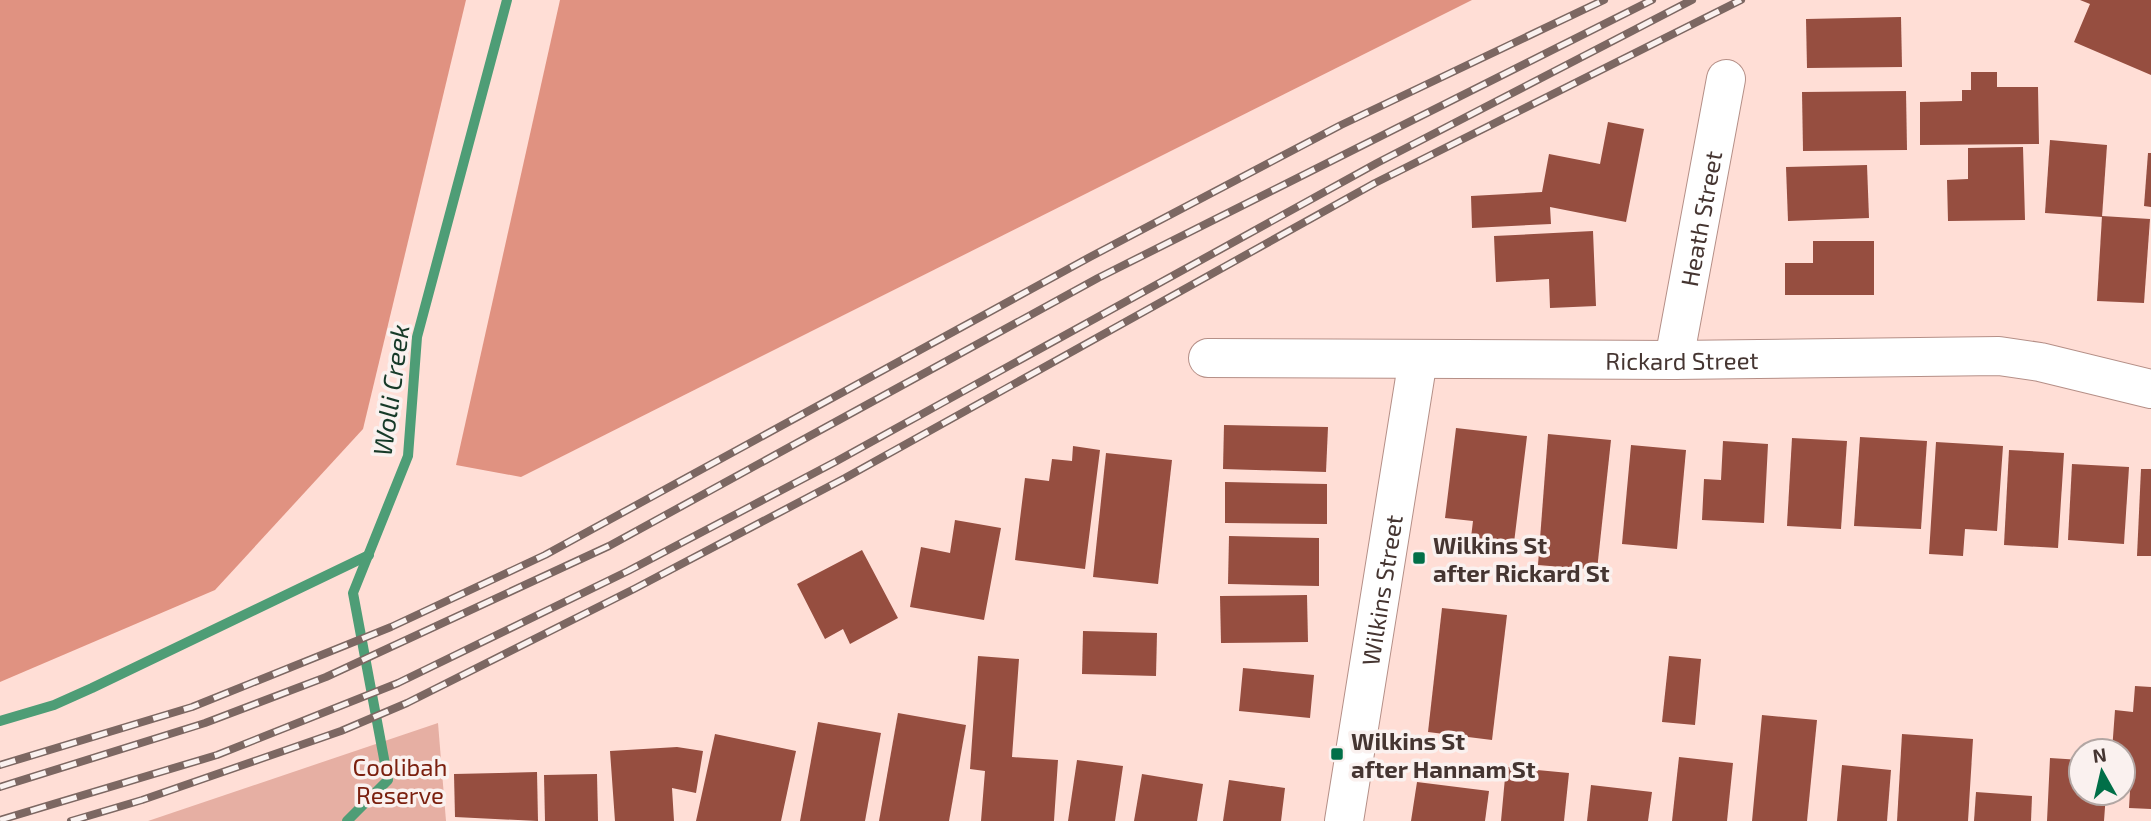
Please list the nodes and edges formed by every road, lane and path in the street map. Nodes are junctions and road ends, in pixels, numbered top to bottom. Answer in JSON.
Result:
{"nodes":[{"id":1,"x":1726,"y":79,"type":"dead end"},
{"id":2,"x":1208,"y":358,"type":"dead end"},
{"id":3,"x":1418,"y":359,"type":"junction"},
{"id":4,"x":1674,"y":360,"type":"junction"},
{"id":5,"x":2151,"y":389,"type":"edge"},
{"id":6,"x":1345,"y":821,"type":"edge"}],
"edges":[{"from":1,"to":4,"type":"street","name":"Heath Street"},
{"from":2,"to":3,"type":"street","name":"Rickard Street"},
{"from":3,"to":4,"type":"street","name":"Rickard Street"},
{"from":3,"to":6,"type":"street","name":"Wilkins Street"},
{"from":4,"to":5,"type":"street","name":"Rickard Street"}]}
